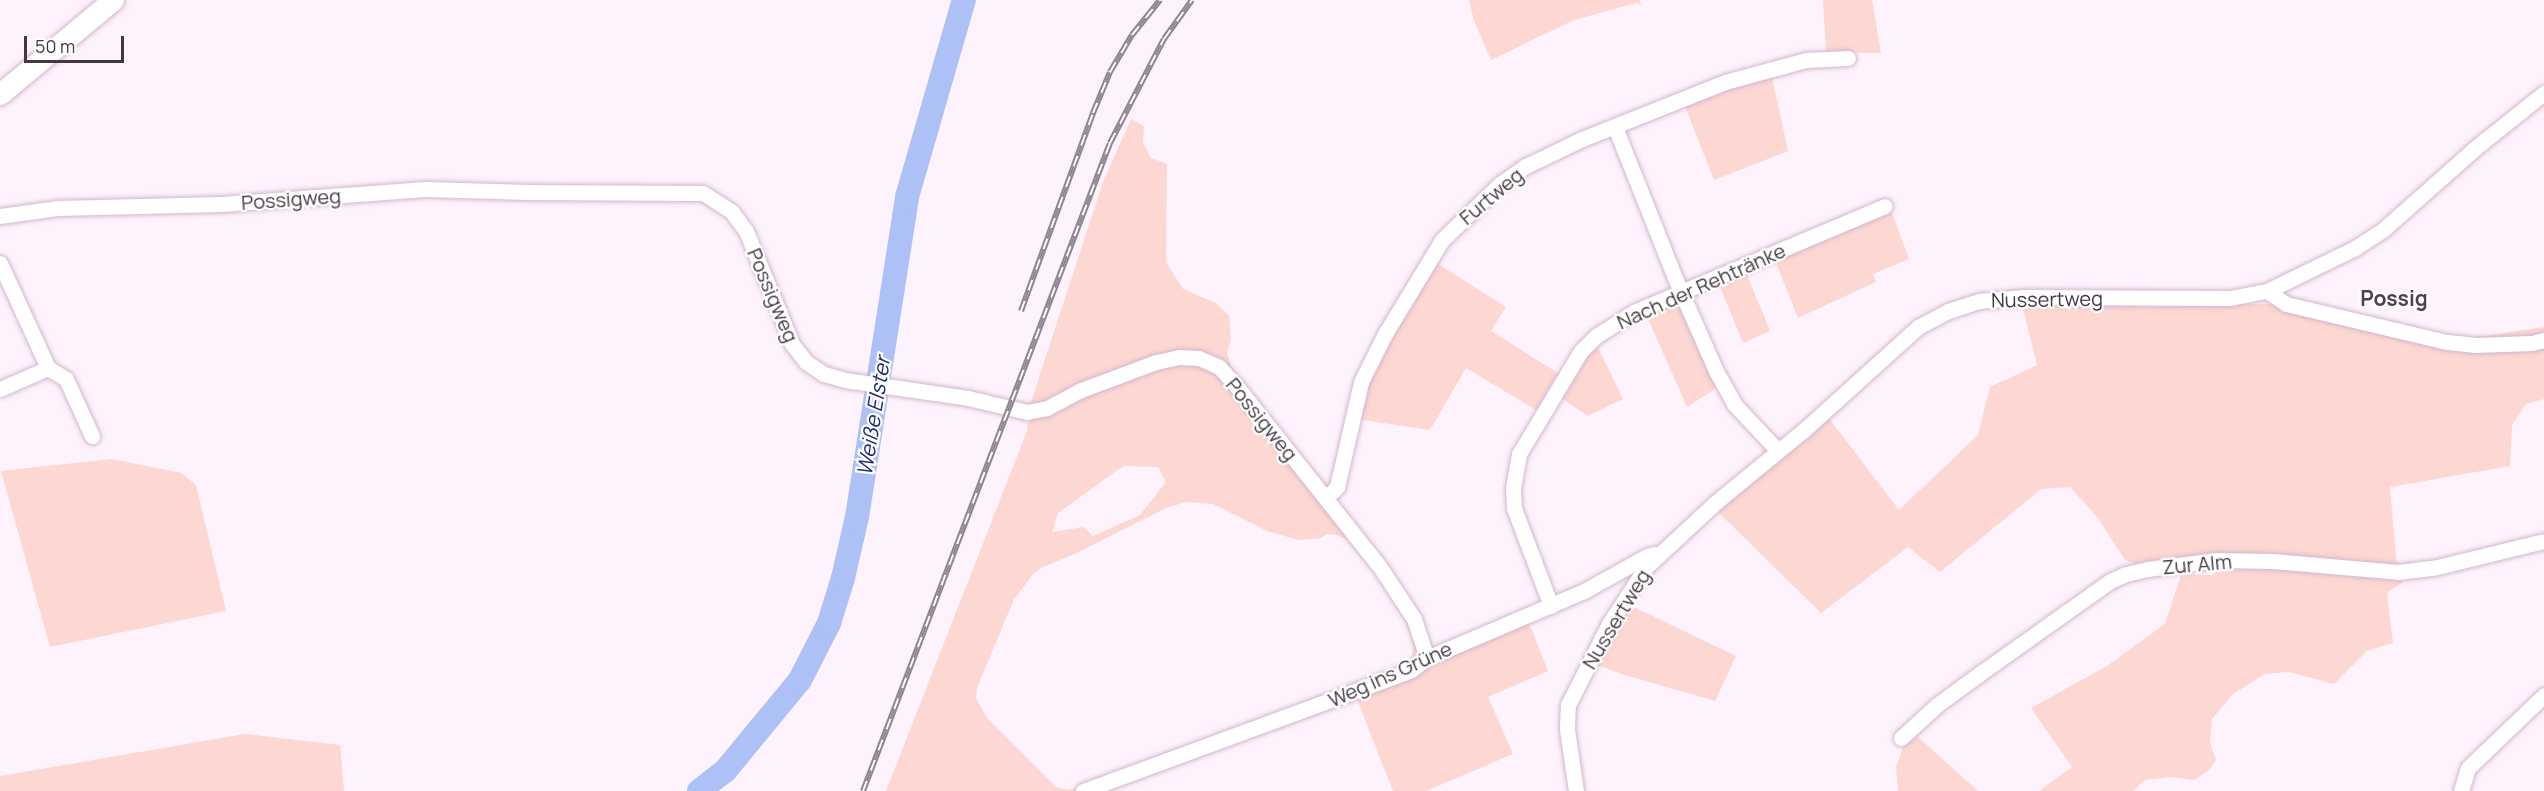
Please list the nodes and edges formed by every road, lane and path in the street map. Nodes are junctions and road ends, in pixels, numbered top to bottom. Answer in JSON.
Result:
{"nodes":[{"id":1,"x":113,"y":0,"type":"edge"},
{"id":2,"x":1848,"y":58,"type":"dead end"},
{"id":3,"x":2544,"y":93,"type":"edge"},
{"id":4,"x":0,"y":94,"type":"edge"},
{"id":5,"x":1615,"y":127,"type":"junction"},
{"id":6,"x":1885,"y":206,"type":"dead end"},
{"id":7,"x":0,"y":216,"type":"edge"},
{"id":8,"x":0,"y":263,"type":"edge"},
{"id":9,"x":1682,"y":291,"type":"junction"},
{"id":10,"x":2267,"y":291,"type":"junction"},
{"id":11,"x":2544,"y":340,"type":"edge"},
{"id":12,"x":48,"y":368,"type":"junction"},
{"id":13,"x":0,"y":389,"type":"edge"},
{"id":14,"x":92,"y":436,"type":"dead end"},
{"id":15,"x":1778,"y":451,"type":"junction"},
{"id":16,"x":1326,"y":498,"type":"junction"},
{"id":17,"x":2544,"y":541,"type":"edge"},
{"id":18,"x":1657,"y":555,"type":"junction"},
{"id":19,"x":1551,"y":606,"type":"junction"},
{"id":20,"x":1427,"y":657,"type":"junction"},
{"id":21,"x":2544,"y":696,"type":"edge"},
{"id":22,"x":1901,"y":738,"type":"dead end"},
{"id":23,"x":1083,"y":791,"type":"edge"},
{"id":24,"x":1576,"y":791,"type":"edge"},
{"id":25,"x":2461,"y":791,"type":"edge"}],
"edges":[{"from":1,"to":4,"type":"main road"},
{"from":2,"to":5,"type":"street","name":"Furtweg"},
{"from":3,"to":10,"type":"street","name":"Nussertweg"},
{"from":5,"to":9,"type":"street"},
{"from":5,"to":16,"type":"street","name":"Furtweg"},
{"from":6,"to":9,"type":"street","name":"Nach der Rehtränke"},
{"from":7,"to":16,"type":"street","name":"Possigweg"},
{"from":8,"to":12,"type":"street"},
{"from":9,"to":15,"type":"street"},
{"from":9,"to":19,"type":"street","name":"Nach der Rehtränke"},
{"from":10,"to":11,"type":"street"},
{"from":10,"to":15,"type":"street","name":"Nussertweg"},
{"from":12,"to":13,"type":"street"},
{"from":12,"to":14,"type":"street"},
{"from":15,"to":18,"type":"street","name":"Nussertweg"},
{"from":16,"to":20,"type":"street","name":"Possigweg"},
{"from":17,"to":22,"type":"street","name":"Zur Alm"},
{"from":18,"to":19,"type":"street","name":"Weg ins Grüne"},
{"from":18,"to":24,"type":"street","name":"Nussertweg"},
{"from":19,"to":20,"type":"street","name":"Weg ins Grüne"},
{"from":20,"to":23,"type":"street","name":"Weg ins Grüne"},
{"from":21,"to":25,"type":"street"}]}
